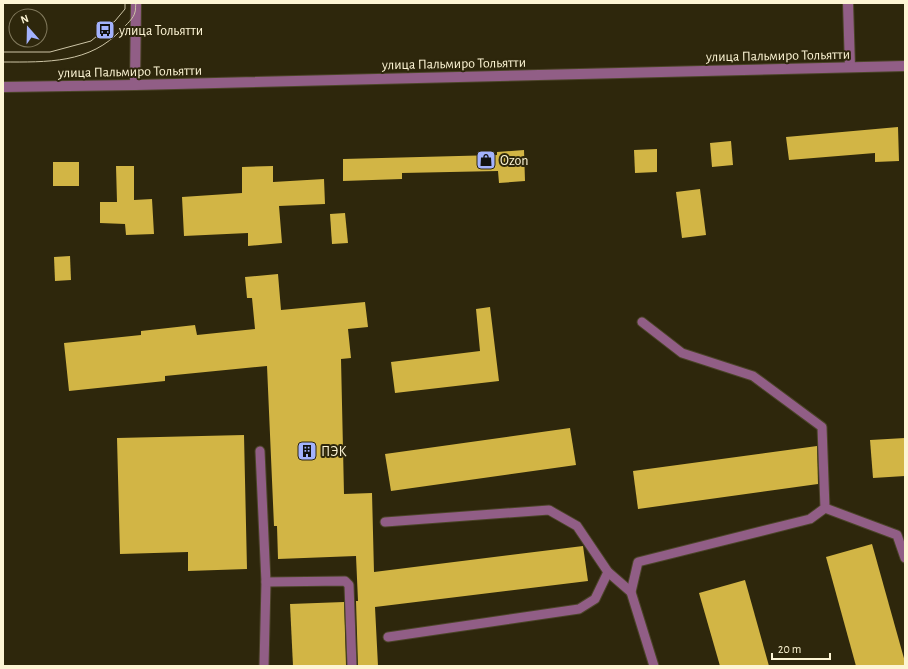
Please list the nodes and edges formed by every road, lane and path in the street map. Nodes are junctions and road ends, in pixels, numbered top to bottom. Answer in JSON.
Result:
{"nodes":[{"id":1,"x":136,"y":3,"type":"edge"},
{"id":2,"x":848,"y":3,"type":"edge"},
{"id":3,"x":905,"y":66,"type":"edge"},
{"id":4,"x":850,"y":67,"type":"junction"},
{"id":5,"x":135,"y":85,"type":"junction"},
{"id":6,"x":3,"y":87,"type":"edge"},
{"id":7,"x":642,"y":322,"type":"dead end"},
{"id":8,"x":260,"y":451,"type":"dead end"},
{"id":9,"x":825,"y":508,"type":"junction"},
{"id":10,"x":385,"y":522,"type":"dead end"},
{"id":11,"x":905,"y":558,"type":"edge"},
{"id":12,"x":608,"y":572,"type":"junction"},
{"id":13,"x":266,"y":582,"type":"junction"},
{"id":14,"x":631,"y":592,"type":"junction"},
{"id":15,"x":388,"y":637,"type":"dead end"},
{"id":16,"x":264,"y":666,"type":"edge"},
{"id":17,"x":352,"y":666,"type":"edge"},
{"id":18,"x":654,"y":666,"type":"edge"}],
"edges":[{"from":1,"to":5,"type":"street"},
{"from":2,"to":4,"type":"street"},
{"from":3,"to":4,"type":"street","name":"улица Пальмиро Тольятти"},
{"from":4,"to":5,"type":"street","name":"улица Пальмиро Тольятти"},
{"from":5,"to":6,"type":"street","name":"улица Пальмиро Тольятти"},
{"from":7,"to":9,"type":"lane"},
{"from":8,"to":13,"type":"lane"},
{"from":9,"to":11,"type":"lane"},
{"from":9,"to":14,"type":"lane"},
{"from":10,"to":12,"type":"lane"},
{"from":12,"to":14,"type":"lane"},
{"from":12,"to":15,"type":"lane"},
{"from":13,"to":16,"type":"lane"},
{"from":13,"to":17,"type":"lane"},
{"from":14,"to":18,"type":"lane"}]}
